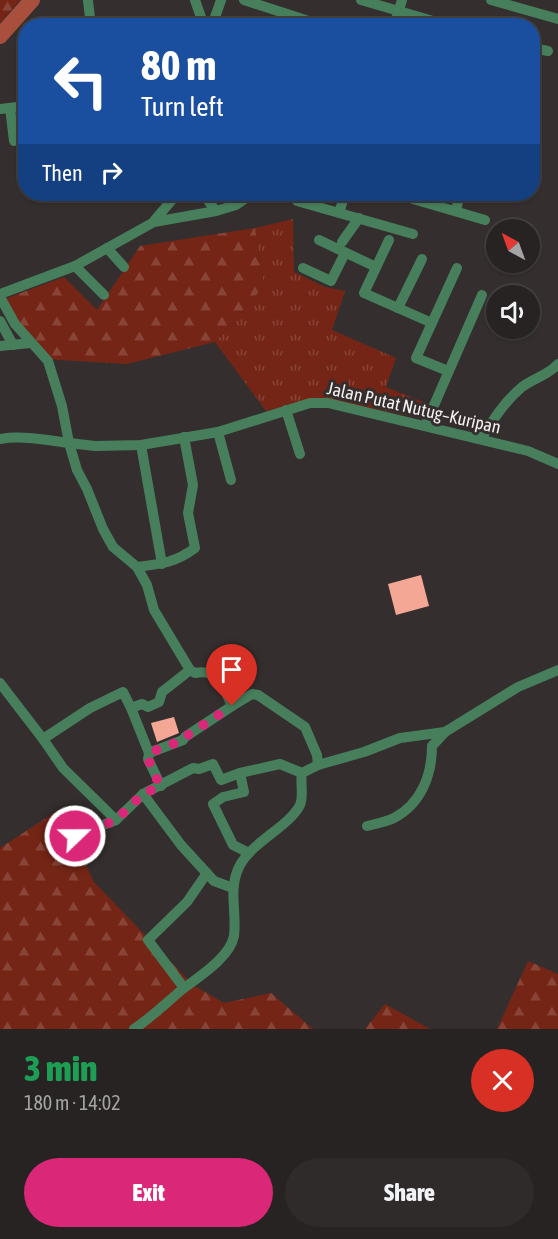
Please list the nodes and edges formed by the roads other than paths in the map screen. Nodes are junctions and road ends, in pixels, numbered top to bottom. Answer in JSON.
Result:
{"nodes":[{"id":1,"x":195,"y":0,"type":"edge"},
{"id":2,"x":221,"y":0,"type":"edge"},
{"id":3,"x":244,"y":0,"type":"edge"},
{"id":4,"x":361,"y":0,"type":"edge"},
{"id":5,"x":402,"y":0,"type":"edge"},
{"id":6,"x":491,"y":0,"type":"edge"},
{"id":7,"x":88,"y":1,"type":"edge"},
{"id":8,"x":399,"y":11,"type":"junction"},
{"id":9,"x":90,"y":18,"type":"edge"},
{"id":10,"x":201,"y":18,"type":"edge"},
{"id":11,"x":215,"y":18,"type":"edge"},
{"id":12,"x":299,"y":18,"type":"edge"},
{"id":13,"x":397,"y":18,"type":"edge"},
{"id":14,"x":423,"y":18,"type":"edge"},
{"id":15,"x":558,"y":19,"type":"edge"},
{"id":16,"x":540,"y":50,"type":"edge"},
{"id":17,"x":548,"y":51,"type":"dead end"},
{"id":18,"x":5,"y":109,"type":"edge"},
{"id":19,"x":14,"y":141,"type":"dead end"},
{"id":20,"x":171,"y":201,"type":"edge"},
{"id":21,"x":208,"y":201,"type":"edge"},
{"id":22,"x":241,"y":201,"type":"edge"},
{"id":23,"x":297,"y":201,"type":"dead end"},
{"id":24,"x":343,"y":201,"type":"edge"},
{"id":25,"x":422,"y":201,"type":"edge"},
{"id":26,"x":458,"y":201,"type":"edge"},
{"id":27,"x":456,"y":210,"type":"junction"},
{"id":28,"x":216,"y":211,"type":"junction"},
{"id":29,"x":339,"y":213,"type":"junction"},
{"id":30,"x":359,"y":218,"type":"junction"},
{"id":31,"x":485,"y":220,"type":"dead end"},
{"id":32,"x":154,"y":222,"type":"junction"},
{"id":33,"x":413,"y":234,"type":"dead end"},
{"id":34,"x":319,"y":240,"type":"dead end"},
{"id":35,"x":389,"y":240,"type":"dead end"},
{"id":36,"x":106,"y":248,"type":"junction"},
{"id":37,"x":344,"y":248,"type":"junction"},
{"id":38,"x":422,"y":259,"type":"dead end"},
{"id":39,"x":75,"y":266,"type":"junction"},
{"id":40,"x":124,"y":267,"type":"dead end"},
{"id":41,"x":375,"y":267,"type":"junction"},
{"id":42,"x":303,"y":268,"type":"dead end"},
{"id":43,"x":457,"y":268,"type":"dead end"},
{"id":44,"x":0,"y":295,"type":"edge"},
{"id":45,"x":104,"y":295,"type":"dead end"},
{"id":46,"x":482,"y":296,"type":"dead end"},
{"id":47,"x":398,"y":308,"type":"junction"},
{"id":48,"x":0,"y":321,"type":"edge"},
{"id":49,"x":432,"y":323,"type":"junction"},
{"id":50,"x":31,"y":343,"type":"junction"},
{"id":51,"x":13,"y":345,"type":"junction"},
{"id":52,"x":0,"y":346,"type":"edge"},
{"id":53,"x":558,"y":364,"type":"edge"},
{"id":54,"x":448,"y":371,"type":"junction"},
{"id":55,"x":286,"y":410,"type":"junction"},
{"id":56,"x":425,"y":426,"type":"junction"},
{"id":57,"x":218,"y":432,"type":"junction"},
{"id":58,"x":184,"y":437,"type":"junction"},
{"id":59,"x":0,"y":439,"type":"edge"},
{"id":60,"x":481,"y":439,"type":"junction"},
{"id":61,"x":69,"y":443,"type":"junction"},
{"id":62,"x":141,"y":446,"type":"junction"},
{"id":63,"x":300,"y":454,"type":"dead end"},
{"id":64,"x":558,"y":464,"type":"edge"},
{"id":65,"x":231,"y":480,"type":"dead end"},
{"id":66,"x":162,"y":564,"type":"junction"},
{"id":67,"x":137,"y":567,"type":"junction"},
{"id":68,"x":189,"y":670,"type":"junction"},
{"id":69,"x":558,"y":670,"type":"edge"},
{"id":70,"x":0,"y":683,"type":"edge"},
{"id":71,"x":232,"y":706,"type":"junction"},
{"id":72,"x":131,"y":708,"type":"junction"},
{"id":73,"x":445,"y":732,"type":"junction"},
{"id":74,"x":43,"y":739,"type":"junction"},
{"id":75,"x":149,"y":753,"type":"junction"},
{"id":76,"x":318,"y":765,"type":"junction"},
{"id":77,"x":240,"y":773,"type":"junction"},
{"id":78,"x":303,"y":773,"type":"junction"},
{"id":79,"x":160,"y":786,"type":"junction"},
{"id":80,"x":143,"y":794,"type":"junction"},
{"id":81,"x":116,"y":820,"type":"junction"},
{"id":82,"x":367,"y":826,"type":"dead end"},
{"id":83,"x":75,"y":836,"type":"dead end"},
{"id":84,"x":249,"y":853,"type":"junction"},
{"id":85,"x":207,"y":873,"type":"junction"},
{"id":86,"x":233,"y":888,"type":"junction"},
{"id":87,"x":184,"y":988,"type":"junction"},
{"id":88,"x":134,"y":1029,"type":"edge"}],
"edges":[{"from":1,"to":10,"type":"street"},
{"from":2,"to":11,"type":"street"},
{"from":3,"to":12,"type":"street"},
{"from":4,"to":8,"type":"street"},
{"from":5,"to":8,"type":"street"},
{"from":6,"to":15,"type":"street"},
{"from":7,"to":9,"type":"street"},
{"from":8,"to":13,"type":"street"},
{"from":8,"to":14,"type":"street"},
{"from":16,"to":17,"type":"street"},
{"from":18,"to":19,"type":"street"},
{"from":20,"to":32,"type":"street"},
{"from":21,"to":28,"type":"street"},
{"from":22,"to":28,"type":"street"},
{"from":23,"to":29,"type":"street"},
{"from":24,"to":29,"type":"street"},
{"from":25,"to":27,"type":"street"},
{"from":26,"to":27,"type":"street"},
{"from":27,"to":31,"type":"street"},
{"from":28,"to":32,"type":"street"},
{"from":29,"to":30,"type":"street"},
{"from":30,"to":33,"type":"street"},
{"from":30,"to":37,"type":"street"},
{"from":32,"to":36,"type":"street"},
{"from":34,"to":37,"type":"street"},
{"from":35,"to":41,"type":"street"},
{"from":36,"to":39,"type":"street"},
{"from":36,"to":40,"type":"street"},
{"from":37,"to":41,"type":"street"},
{"from":37,"to":42,"type":"street"},
{"from":38,"to":47,"type":"street"},
{"from":39,"to":44,"type":"street"},
{"from":39,"to":45,"type":"street"},
{"from":41,"to":47,"type":"street"},
{"from":43,"to":49,"type":"street"},
{"from":44,"to":50,"type":"street"},
{"from":46,"to":54,"type":"street"},
{"from":47,"to":49,"type":"street"},
{"from":48,"to":51,"type":"street"},
{"from":49,"to":54,"type":"street"},
{"from":50,"to":51,"type":"street"},
{"from":50,"to":61,"type":"street"},
{"from":51,"to":52,"type":"street"},
{"from":53,"to":60,"type":"street"},
{"from":54,"to":56,"type":"street"},
{"from":55,"to":56,"type":"street","name":"Jalan Putat Nutug–Kuripan"},
{"from":55,"to":57,"type":"street","name":"Jalan Putat Nutug–Kuripan"},
{"from":55,"to":63,"type":"street"},
{"from":56,"to":60,"type":"street","name":"Jalan Putat Nutug–Kuripan"},
{"from":57,"to":58,"type":"street","name":"Jalan Putat Nutug–Kuripan"},
{"from":57,"to":65,"type":"street"},
{"from":58,"to":62,"type":"street","name":"Jalan Putat Nutug–Kuripan"},
{"from":58,"to":66,"type":"street"},
{"from":59,"to":61,"type":"street","name":"Jalan Putat Nutug–Kuripan"},
{"from":60,"to":64,"type":"street","name":"Jalan Putat Nutug–Kuripan"},
{"from":61,"to":62,"type":"street","name":"Jalan Putat Nutug–Kuripan"},
{"from":61,"to":67,"type":"street"},
{"from":62,"to":66,"type":"street"},
{"from":66,"to":67,"type":"street"},
{"from":67,"to":68,"type":"street"},
{"from":68,"to":71,"type":"street"},
{"from":68,"to":72,"type":"street"},
{"from":69,"to":73,"type":"street"},
{"from":70,"to":74,"type":"street"},
{"from":71,"to":75,"type":"street"},
{"from":71,"to":76,"type":"street"},
{"from":72,"to":74,"type":"street"},
{"from":72,"to":75,"type":"street"},
{"from":73,"to":76,"type":"street"},
{"from":73,"to":82,"type":"street"},
{"from":74,"to":81,"type":"street"},
{"from":75,"to":79,"type":"street"},
{"from":76,"to":78,"type":"street"},
{"from":77,"to":78,"type":"street"},
{"from":77,"to":79,"type":"street"},
{"from":77,"to":84,"type":"street"},
{"from":78,"to":84,"type":"street"},
{"from":79,"to":80,"type":"street"},
{"from":80,"to":81,"type":"street"},
{"from":80,"to":85,"type":"street"},
{"from":81,"to":83,"type":"street"},
{"from":84,"to":86,"type":"street"},
{"from":85,"to":86,"type":"street"},
{"from":85,"to":87,"type":"street"},
{"from":86,"to":87,"type":"street"},
{"from":87,"to":88,"type":"street"}]}
